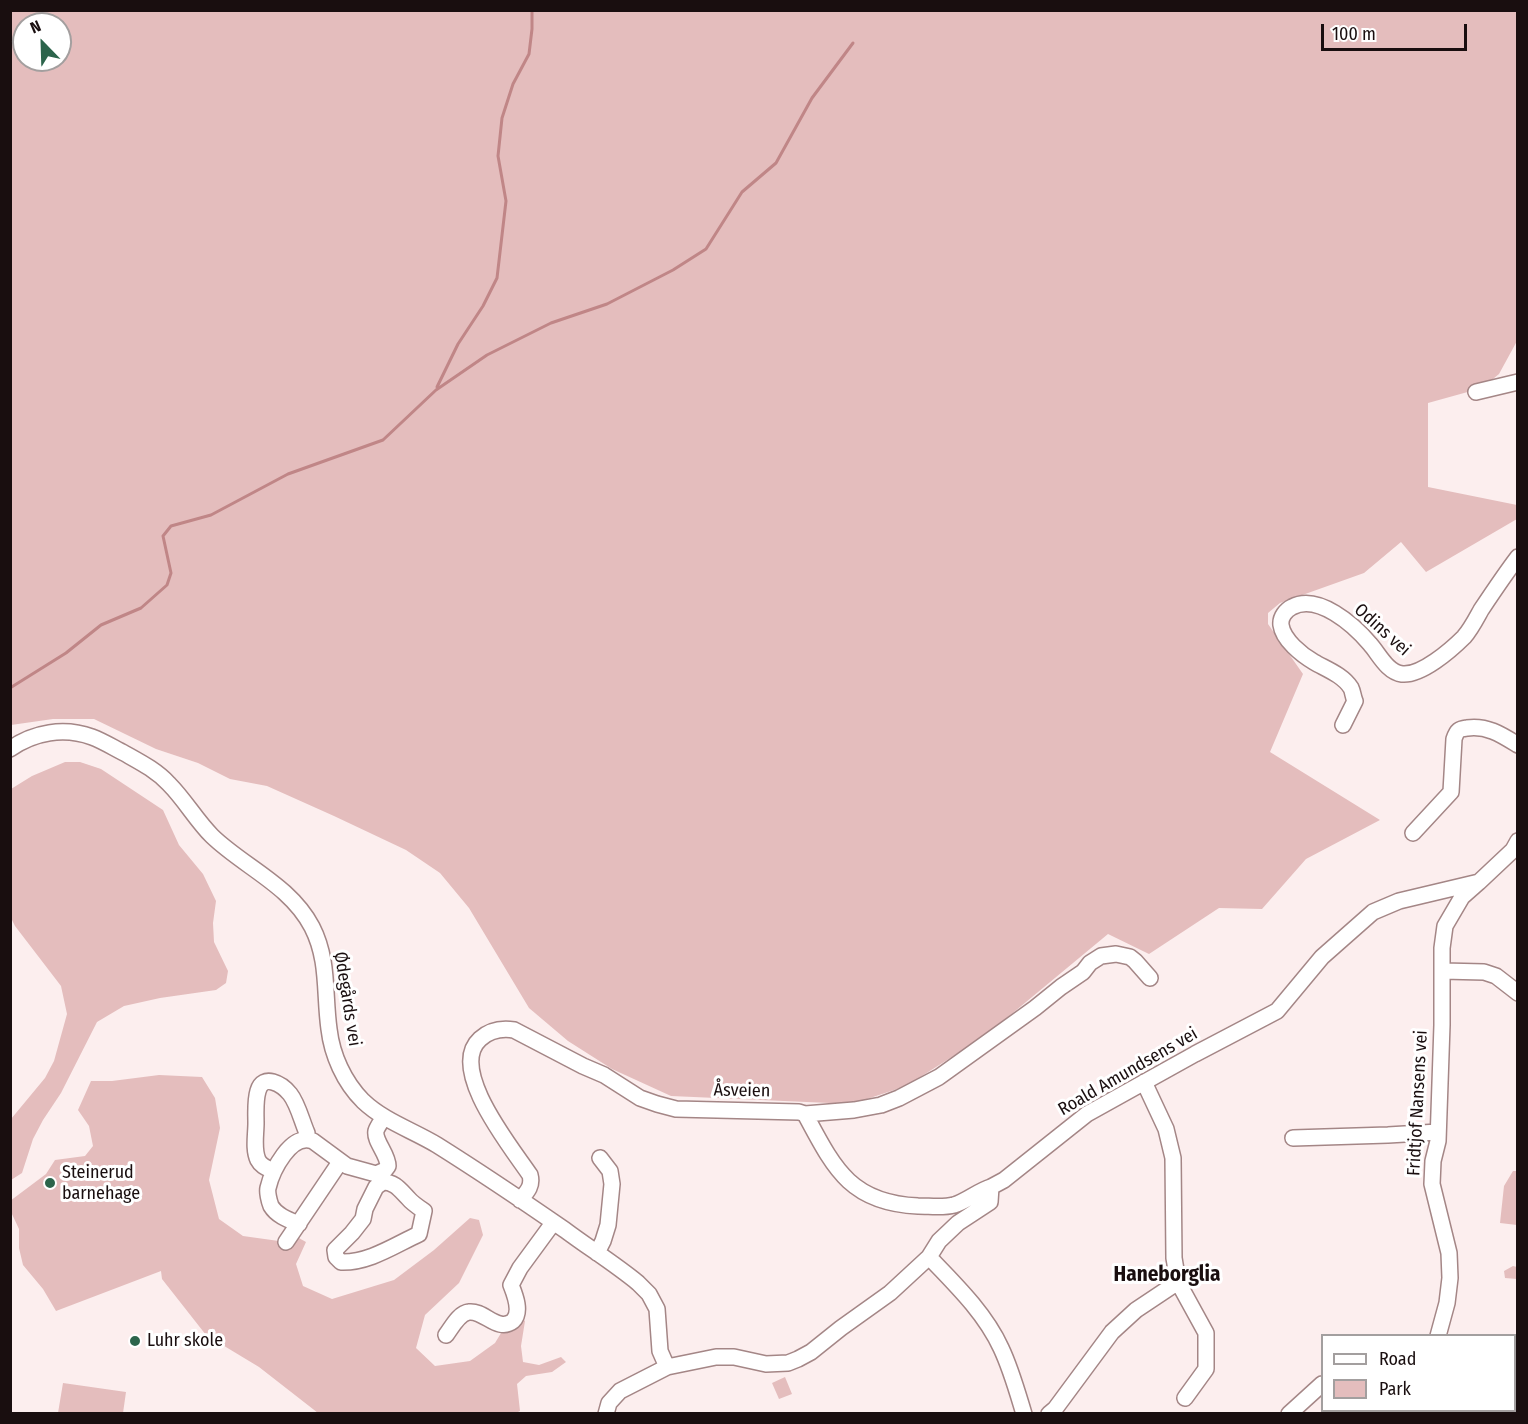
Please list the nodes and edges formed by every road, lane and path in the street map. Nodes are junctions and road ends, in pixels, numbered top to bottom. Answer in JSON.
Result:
{"nodes":[{"id":1,"x":1518,"y":382,"type":"edge"},
{"id":2,"x":1476,"y":392,"type":"dead end"},
{"id":3,"x":1518,"y":557,"type":"edge"},
{"id":4,"x":1343,"y":725,"type":"dead end"},
{"id":5,"x":1518,"y":745,"type":"edge"},
{"id":6,"x":10,"y":749,"type":"edge"},
{"id":7,"x":1413,"y":833,"type":"dead end"},
{"id":8,"x":1518,"y":842,"type":"edge"},
{"id":9,"x":1476,"y":882,"type":"junction"},
{"id":10,"x":1443,"y":971,"type":"junction"},
{"id":11,"x":1150,"y":978,"type":"dead end"},
{"id":12,"x":1518,"y":993,"type":"edge"},
{"id":13,"x":1144,"y":1082,"type":"junction"},
{"id":14,"x":805,"y":1114,"type":"junction"},
{"id":15,"x":384,"y":1118,"type":"junction"},
{"id":16,"x":1438,"y":1132,"type":"junction"},
{"id":17,"x":1293,"y":1138,"type":"dead end"},
{"id":18,"x":308,"y":1139,"type":"junction"},
{"id":19,"x":600,"y":1158,"type":"dead end"},
{"id":20,"x":340,"y":1162,"type":"junction"},
{"id":21,"x":273,"y":1171,"type":"junction"},
{"id":22,"x":382,"y":1177,"type":"junction"},
{"id":23,"x":991,"y":1187,"type":"junction"},
{"id":24,"x":520,"y":1200,"type":"junction"},
{"id":25,"x":553,"y":1223,"type":"junction"},
{"id":26,"x":299,"y":1224,"type":"junction"},
{"id":27,"x":286,"y":1242,"type":"dead end"},
{"id":28,"x":597,"y":1253,"type":"junction"},
{"id":29,"x":928,"y":1257,"type":"junction"},
{"id":30,"x":1178,"y":1282,"type":"junction"},
{"id":31,"x":1438,"y":1334,"type":"edge"},
{"id":32,"x":446,"y":1335,"type":"dead end"},
{"id":33,"x":667,"y":1367,"type":"junction"},
{"id":34,"x":1321,"y":1386,"type":"edge"},
{"id":35,"x":1185,"y":1398,"type":"dead end"},
{"id":36,"x":606,"y":1413,"type":"edge"},
{"id":37,"x":1023,"y":1413,"type":"edge"},
{"id":38,"x":1049,"y":1413,"type":"edge"},
{"id":39,"x":1289,"y":1413,"type":"edge"}],
"edges":[{"from":1,"to":2,"type":"street"},
{"from":3,"to":4,"type":"street","name":"Odins vei"},
{"from":5,"to":7,"type":"street"},
{"from":6,"to":15,"type":"street","name":"Ødegårds vei"},
{"from":8,"to":9,"type":"street","name":"Fridtjof Nansens vei"},
{"from":9,"to":10,"type":"street","name":"Fridtjof Nansens vei"},
{"from":9,"to":13,"type":"street","name":"Roald Amundsens vei"},
{"from":10,"to":12,"type":"street"},
{"from":10,"to":16,"type":"street","name":"Fridtjof Nansens vei"},
{"from":11,"to":14,"type":"street","name":"Åsveien"},
{"from":13,"to":23,"type":"street","name":"Roald Amundsens vei"},
{"from":13,"to":30,"type":"street"},
{"from":14,"to":23,"type":"street"},
{"from":14,"to":24,"type":"street","name":"Åsveien"},
{"from":15,"to":22,"type":"street"},
{"from":15,"to":24,"type":"street","name":"Ødegårds vei"},
{"from":16,"to":17,"type":"street"},
{"from":16,"to":31,"type":"street","name":"Fridtjof Nansens vei"},
{"from":18,"to":20,"type":"street"},
{"from":18,"to":21,"type":"street"},
{"from":18,"to":21,"type":"street"},
{"from":19,"to":28,"type":"street"},
{"from":20,"to":22,"type":"street"},
{"from":20,"to":26,"type":"street"},
{"from":21,"to":26,"type":"street"},
{"from":22,"to":22,"type":"street"},
{"from":23,"to":29,"type":"street","name":"Roald Amundsens vei"},
{"from":24,"to":25,"type":"street","name":"Ødegårds vei"},
{"from":25,"to":28,"type":"street","name":"Ødegårds vei"},
{"from":25,"to":32,"type":"street"},
{"from":26,"to":27,"type":"street"},
{"from":28,"to":33,"type":"street","name":"Ødegårds vei"},
{"from":29,"to":33,"type":"street","name":"Roald Amundsens vei"},
{"from":29,"to":37,"type":"street"},
{"from":30,"to":35,"type":"street"},
{"from":30,"to":38,"type":"street"},
{"from":33,"to":36,"type":"street","name":"Roald Amundsens vei"},
{"from":34,"to":39,"type":"street"}]}
